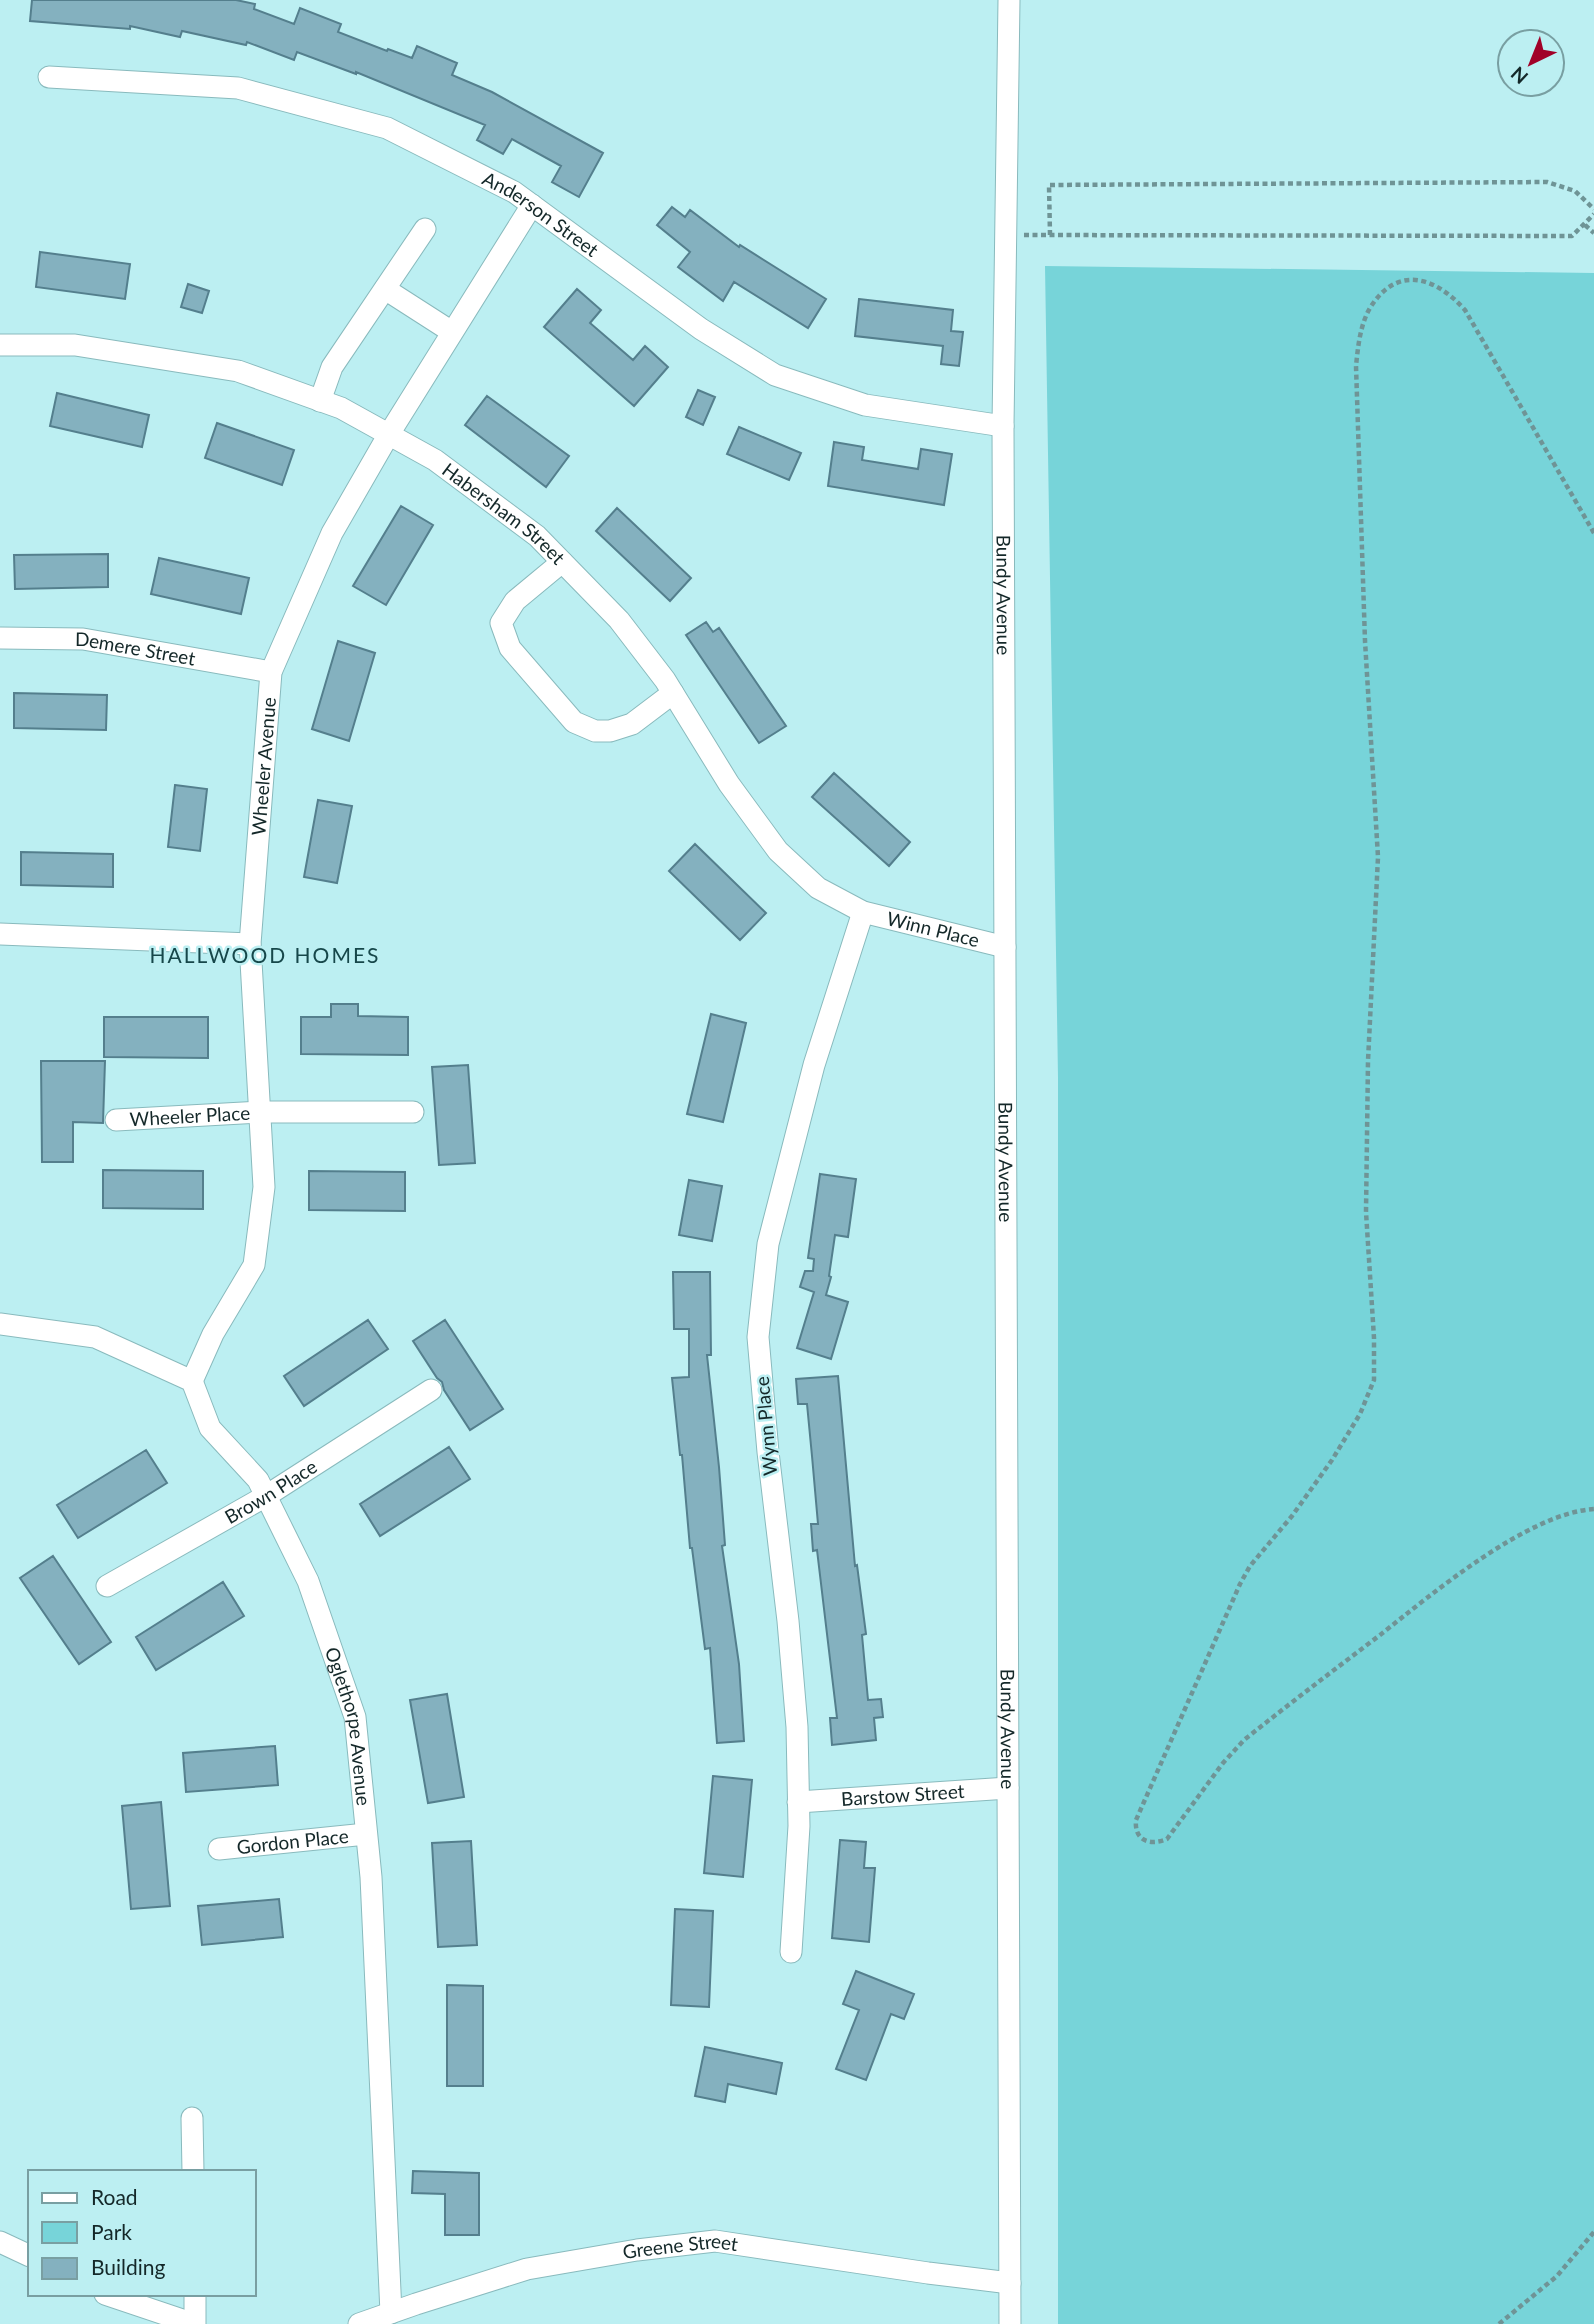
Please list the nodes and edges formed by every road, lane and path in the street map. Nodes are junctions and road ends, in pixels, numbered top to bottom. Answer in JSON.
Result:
{"nodes":[{"id":1,"x":1009,"y":0,"type":"edge"},
{"id":2,"x":49,"y":77,"type":"dead end"},
{"id":3,"x":532,"y":205,"type":"junction"},
{"id":4,"x":1594,"y":209,"type":"edge"},
{"id":5,"x":1594,"y":214,"type":"edge"},
{"id":6,"x":1586,"y":225,"type":"junction"},
{"id":7,"x":425,"y":229,"type":"dead end"},
{"id":8,"x":1594,"y":233,"type":"edge"},
{"id":9,"x":1006,"y":235,"type":"junction"},
{"id":10,"x":1050,"y":235,"type":"junction"},
{"id":11,"x":385,"y":289,"type":"junction"},
{"id":12,"x":452,"y":332,"type":"junction"},
{"id":13,"x":0,"y":345,"type":"edge"},
{"id":14,"x":320,"y":401,"type":"junction"},
{"id":15,"x":1003,"y":426,"type":"junction"},
{"id":16,"x":388,"y":434,"type":"junction"},
{"id":17,"x":1594,"y":533,"type":"edge"},
{"id":18,"x":562,"y":562,"type":"junction"},
{"id":19,"x":0,"y":638,"type":"edge"},
{"id":20,"x":271,"y":672,"type":"junction"},
{"id":21,"x":673,"y":694,"type":"junction"},
{"id":22,"x":863,"y":912,"type":"junction"},
{"id":23,"x":0,"y":934,"type":"edge"},
{"id":24,"x":250,"y":944,"type":"junction"},
{"id":25,"x":1005,"y":947,"type":"junction"},
{"id":26,"x":261,"y":1111,"type":"junction"},
{"id":27,"x":413,"y":1112,"type":"dead end"},
{"id":28,"x":116,"y":1120,"type":"dead end"},
{"id":29,"x":0,"y":1324,"type":"edge"},
{"id":30,"x":192,"y":1381,"type":"junction"},
{"id":31,"x":431,"y":1390,"type":"dead end"},
{"id":32,"x":266,"y":1496,"type":"junction"},
{"id":33,"x":1594,"y":1508,"type":"edge"},
{"id":34,"x":107,"y":1586,"type":"dead end"},
{"id":35,"x":1008,"y":1788,"type":"junction"},
{"id":36,"x":798,"y":1802,"type":"junction"},
{"id":37,"x":366,"y":1834,"type":"junction"},
{"id":38,"x":219,"y":1849,"type":"dead end"},
{"id":39,"x":791,"y":1952,"type":"dead end"},
{"id":40,"x":192,"y":2118,"type":"dead end"},
{"id":41,"x":193,"y":2170,"type":"edge"},
{"id":42,"x":1594,"y":2232,"type":"edge"},
{"id":43,"x":0,"y":2242,"type":"edge"},
{"id":44,"x":28,"y":2255,"type":"edge"},
{"id":45,"x":1010,"y":2283,"type":"junction"},
{"id":46,"x":111,"y":2296,"type":"edge"},
{"id":47,"x":195,"y":2296,"type":"edge"},
{"id":48,"x":391,"y":2313,"type":"junction"},
{"id":49,"x":195,"y":2324,"type":"edge"},
{"id":50,"x":359,"y":2324,"type":"edge"},
{"id":51,"x":1010,"y":2324,"type":"edge"},
{"id":52,"x":1499,"y":2324,"type":"edge"}],
"edges":[{"from":1,"to":9,"type":"street","name":"Bundy Avenue"},
{"from":2,"to":3,"type":"street","name":"Anderson Street"},
{"from":3,"to":12,"type":"street","name":"Wheeler Avenue"},
{"from":3,"to":15,"type":"street","name":"Anderson Street"},
{"from":4,"to":10,"type":"path"},
{"from":5,"to":6,"type":"path"},
{"from":6,"to":8,"type":"path"},
{"from":6,"to":10,"type":"path"},
{"from":7,"to":11,"type":"street"},
{"from":9,"to":10,"type":"path"},
{"from":9,"to":15,"type":"street","name":"Bundy Avenue"},
{"from":11,"to":12,"type":"street"},
{"from":11,"to":14,"type":"street"},
{"from":12,"to":16,"type":"street","name":"Wheeler Avenue"},
{"from":13,"to":14,"type":"street","name":"Habersham Street"},
{"from":14,"to":16,"type":"street","name":"Habersham Street"},
{"from":15,"to":25,"type":"street","name":"Bundy Avenue"},
{"from":16,"to":18,"type":"street","name":"Habersham Street"},
{"from":16,"to":20,"type":"street","name":"Wheeler Avenue"},
{"from":17,"to":33,"type":"path"},
{"from":18,"to":21,"type":"street","name":"Habersham Street"},
{"from":18,"to":21,"type":"street"},
{"from":19,"to":20,"type":"street","name":"Demere Street"},
{"from":20,"to":24,"type":"street","name":"Wheeler Avenue"},
{"from":21,"to":22,"type":"street","name":"Habersham Street"},
{"from":22,"to":25,"type":"street","name":"Winn Place"},
{"from":22,"to":36,"type":"street","name":"Wynn Place"},
{"from":23,"to":24,"type":"street"},
{"from":24,"to":26,"type":"street","name":"Wheeler Avenue"},
{"from":25,"to":35,"type":"street","name":"Bundy Avenue"},
{"from":26,"to":27,"type":"street","name":"Wheeler Place"},
{"from":26,"to":28,"type":"street","name":"Wheeler Place"},
{"from":26,"to":30,"type":"street","name":"Wheeler Avenue"},
{"from":29,"to":30,"type":"street"},
{"from":30,"to":32,"type":"street","name":"Oglethorpe Avenue"},
{"from":31,"to":32,"type":"street","name":"Brown Place"},
{"from":32,"to":34,"type":"street","name":"Brown Place"},
{"from":32,"to":37,"type":"street","name":"Oglethorpe Avenue"},
{"from":35,"to":36,"type":"street","name":"Barstow Street"},
{"from":35,"to":45,"type":"street","name":"Bundy Avenue"},
{"from":36,"to":39,"type":"street","name":"Wynn Place"},
{"from":37,"to":38,"type":"street","name":"Gordon Place"},
{"from":37,"to":48,"type":"street","name":"Oglethorpe Avenue"},
{"from":40,"to":41,"type":"street"},
{"from":42,"to":52,"type":"path"},
{"from":43,"to":44,"type":"street"},
{"from":45,"to":48,"type":"street","name":"Greene Street"},
{"from":45,"to":51,"type":"street","name":"Bundy Avenue"},
{"from":46,"to":49,"type":"street"},
{"from":47,"to":49,"type":"street"},
{"from":48,"to":50,"type":"street","name":"Greene Street"}]}
